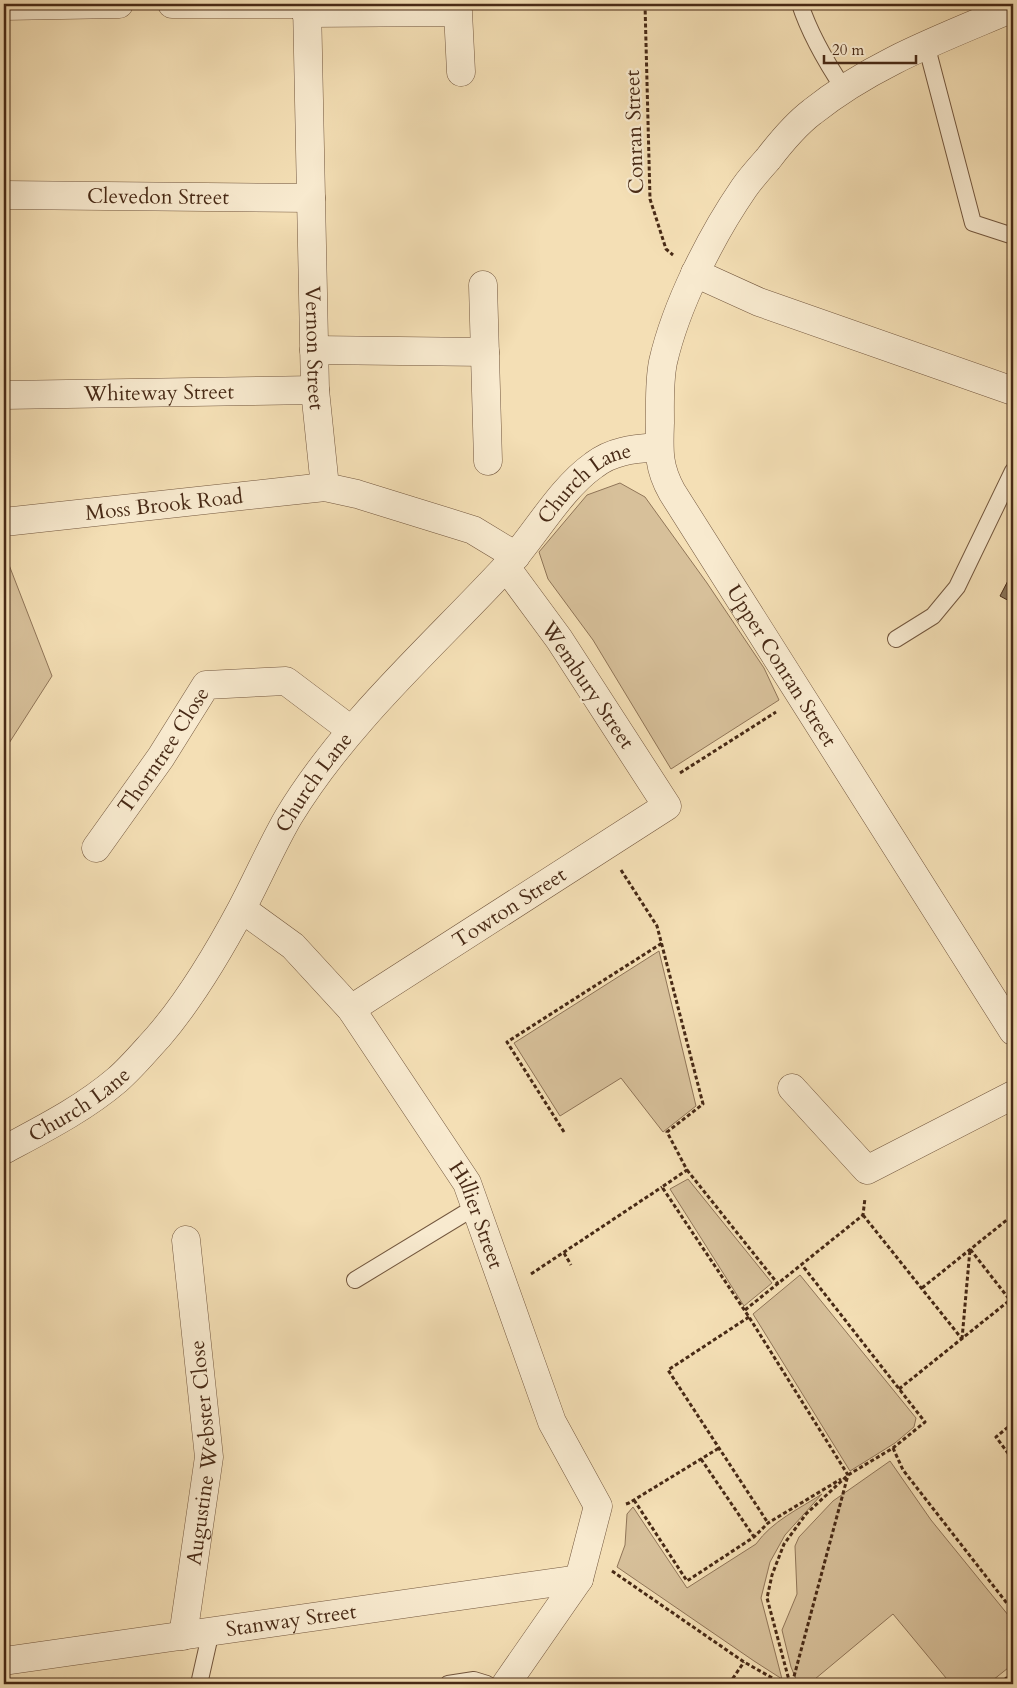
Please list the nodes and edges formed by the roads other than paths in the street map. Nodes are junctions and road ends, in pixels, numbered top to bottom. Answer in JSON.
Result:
{"nodes":[{"id":1,"x":119,"y":4,"type":"edge"},
{"id":2,"x":172,"y":4,"type":"edge"},
{"id":3,"x":800,"y":4,"type":"edge"},
{"id":4,"x":4,"y":6,"type":"edge"},
{"id":5,"x":307,"y":7,"type":"edge"},
{"id":6,"x":1013,"y":8,"type":"edge"},
{"id":7,"x":970,"y":14,"type":"edge"},
{"id":8,"x":926,"y":44,"type":"junction"},
{"id":9,"x":461,"y":72,"type":"dead end"},
{"id":10,"x":844,"y":89,"type":"junction"},
{"id":11,"x":4,"y":195,"type":"edge"},
{"id":12,"x":311,"y":198,"type":"junction"},
{"id":13,"x":1013,"y":236,"type":"edge"},
{"id":14,"x":695,"y":273,"type":"junction"},
{"id":15,"x":483,"y":285,"type":"dead end"},
{"id":16,"x":314,"y":350,"type":"junction"},
{"id":17,"x":485,"y":352,"type":"junction"},
{"id":18,"x":315,"y":390,"type":"junction"},
{"id":19,"x":1013,"y":391,"type":"edge"},
{"id":20,"x":4,"y":395,"type":"edge"},
{"id":21,"x":659,"y":447,"type":"junction"},
{"id":22,"x":488,"y":461,"type":"dead end"},
{"id":23,"x":1013,"y":471,"type":"edge"},
{"id":24,"x":325,"y":488,"type":"junction"},
{"id":25,"x":4,"y":522,"type":"edge"},
{"id":26,"x":511,"y":561,"type":"junction"},
{"id":27,"x":896,"y":640,"type":"dead end"},
{"id":28,"x":351,"y":730,"type":"junction"},
{"id":29,"x":662,"y":797,"type":"joint"},
{"id":30,"x":96,"y":848,"type":"dead end"},
{"id":31,"x":242,"y":909,"type":"junction"},
{"id":32,"x":351,"y":1009,"type":"junction"},
{"id":33,"x":1013,"y":1031,"type":"edge"},
{"id":34,"x":792,"y":1088,"type":"dead end"},
{"id":35,"x":1013,"y":1095,"type":"edge"},
{"id":36,"x":4,"y":1150,"type":"edge"},
{"id":37,"x":475,"y":1207,"type":"junction"},
{"id":38,"x":186,"y":1240,"type":"dead end"},
{"id":39,"x":355,"y":1280,"type":"dead end"},
{"id":40,"x":582,"y":1568,"type":"junction"},
{"id":41,"x":211,"y":1632,"type":"junction"},
{"id":42,"x":182,"y":1636,"type":"junction"},
{"id":43,"x":4,"y":1661,"type":"edge"},
{"id":44,"x":199,"y":1684,"type":"edge"},
{"id":45,"x":448,"y":1684,"type":"edge"},
{"id":46,"x":487,"y":1684,"type":"edge"},
{"id":47,"x":506,"y":1684,"type":"edge"}],
"edges":[{"from":1,"to":4,"type":"street"},
{"from":2,"to":5,"type":"street"},
{"from":3,"to":10,"type":"lane"},
{"from":5,"to":9,"type":"street"},
{"from":5,"to":12,"type":"street","name":"Vernon Street"},
{"from":6,"to":7,"type":"street","name":"Upper Conran Street"},
{"from":7,"to":8,"type":"street","name":"Upper Conran Street"},
{"from":8,"to":10,"type":"street","name":"Upper Conran Street"},
{"from":8,"to":13,"type":"lane"},
{"from":10,"to":14,"type":"street","name":"Upper Conran Street"},
{"from":11,"to":12,"type":"street","name":"Clevedon Street"},
{"from":12,"to":16,"type":"street","name":"Vernon Street"},
{"from":14,"to":19,"type":"street"},
{"from":14,"to":21,"type":"street","name":"Upper Conran Street"},
{"from":15,"to":17,"type":"street"},
{"from":16,"to":17,"type":"street"},
{"from":16,"to":18,"type":"street","name":"Vernon Street"},
{"from":17,"to":22,"type":"street"},
{"from":18,"to":20,"type":"street","name":"Whiteway Street"},
{"from":18,"to":24,"type":"street","name":"Vernon Street"},
{"from":21,"to":26,"type":"street","name":"Church Lane"},
{"from":21,"to":33,"type":"street","name":"Upper Conran Street"},
{"from":23,"to":27,"type":"lane"},
{"from":24,"to":25,"type":"street","name":"Moss Brook Road"},
{"from":24,"to":26,"type":"street"},
{"from":26,"to":28,"type":"street","name":"Church Lane"},
{"from":26,"to":29,"type":"street","name":"Wembury Street"},
{"from":28,"to":30,"type":"street","name":"Thorntree Close"},
{"from":28,"to":31,"type":"street","name":"Church Lane"},
{"from":29,"to":32,"type":"street","name":"Towton Street"},
{"from":31,"to":32,"type":"street","name":"Hillier Street"},
{"from":31,"to":36,"type":"street","name":"Church Lane"},
{"from":32,"to":37,"type":"street","name":"Hillier Street"},
{"from":34,"to":35,"type":"street"},
{"from":37,"to":39,"type":"lane"},
{"from":37,"to":40,"type":"street","name":"Hillier Street"},
{"from":38,"to":42,"type":"street","name":"Augustine Webster Close"},
{"from":40,"to":41,"type":"street","name":"Stanway Street"},
{"from":40,"to":47,"type":"street"},
{"from":41,"to":42,"type":"street","name":"Stanway Street"},
{"from":41,"to":44,"type":"lane"},
{"from":42,"to":43,"type":"street","name":"Stanway Street"},
{"from":45,"to":46,"type":"lane"}]}
